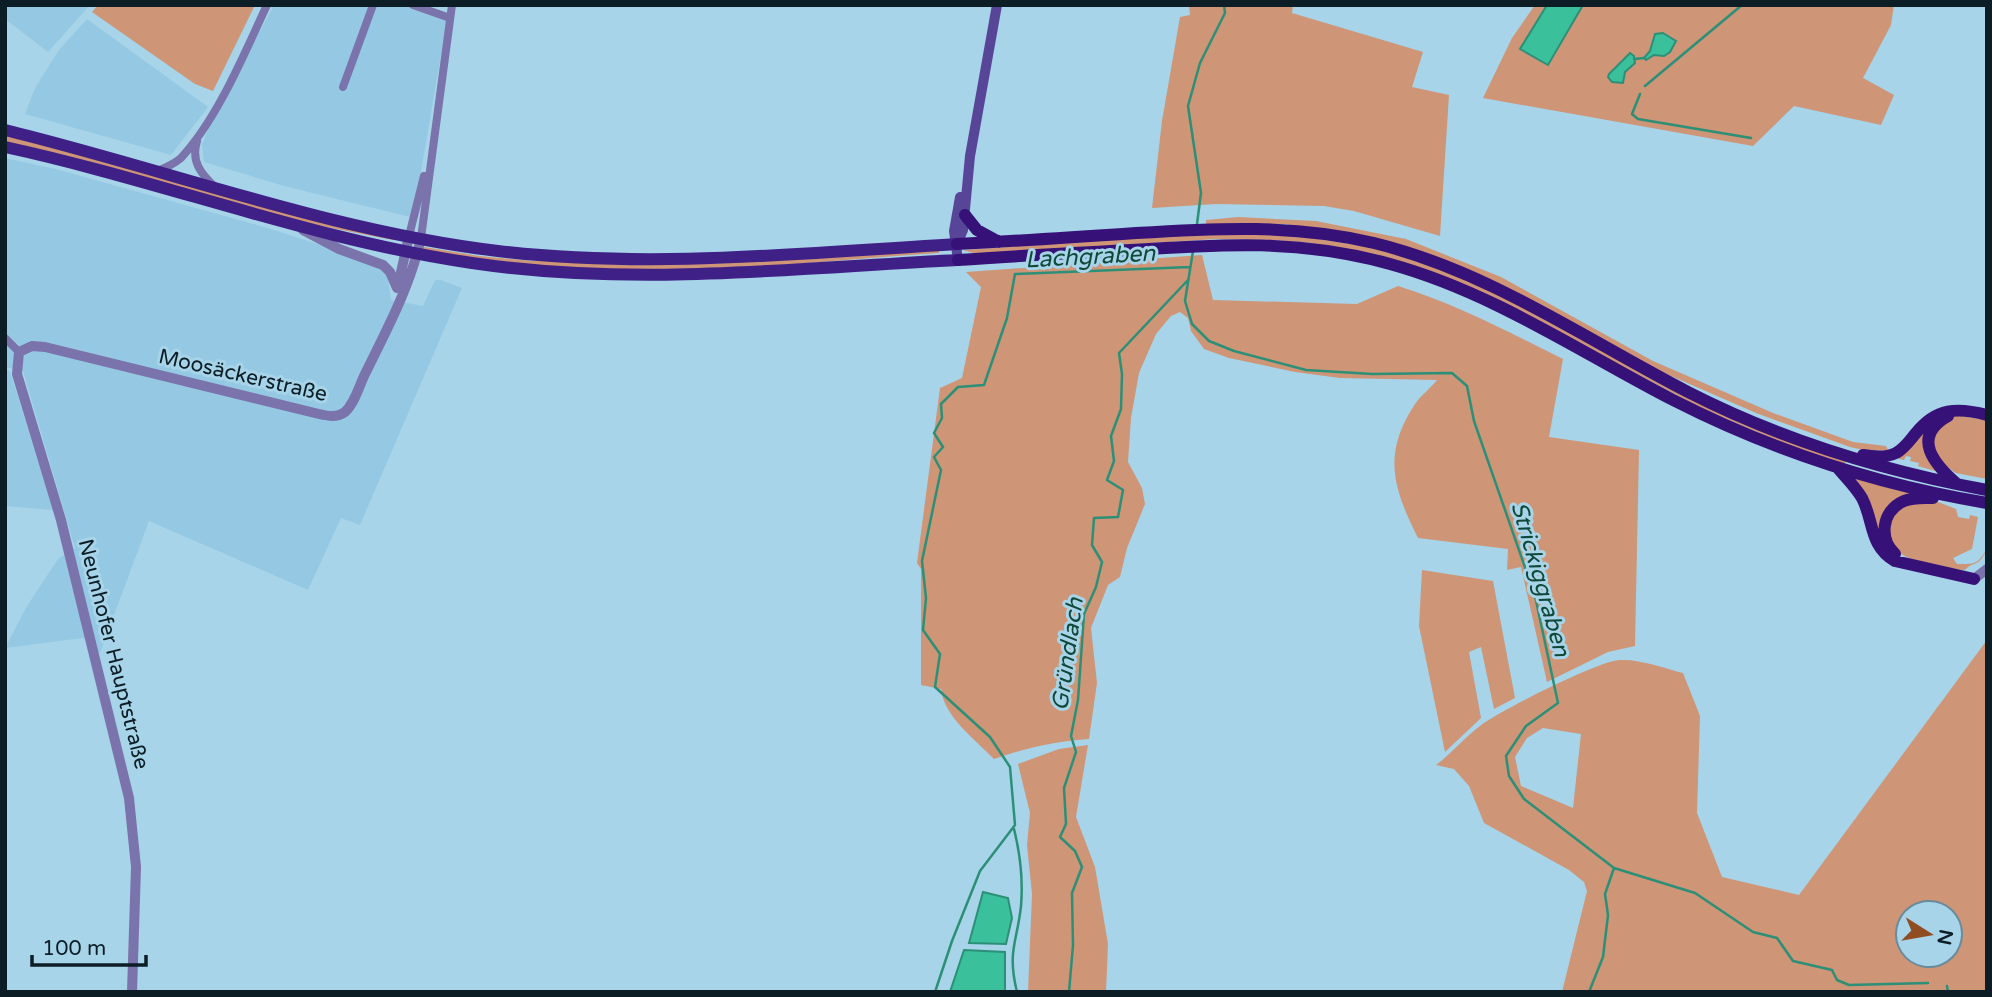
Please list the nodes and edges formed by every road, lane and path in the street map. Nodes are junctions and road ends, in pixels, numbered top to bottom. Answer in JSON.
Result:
{"nodes":[{"id":1,"x":267,"y":5,"type":"edge"},
{"id":2,"x":373,"y":5,"type":"edge"},
{"id":3,"x":413,"y":5,"type":"edge"},
{"id":4,"x":452,"y":5,"type":"edge"},
{"id":5,"x":997,"y":5,"type":"edge"},
{"id":6,"x":450,"y":18,"type":"junction"},
{"id":7,"x":343,"y":87,"type":"dead end"},
{"id":8,"x":5,"y":131,"type":"edge"},
{"id":9,"x":199,"y":134,"type":"junction"},
{"id":10,"x":5,"y":146,"type":"edge"},
{"id":11,"x":970,"y":156,"type":"junction"},
{"id":12,"x":157,"y":171,"type":"junction"},
{"id":13,"x":215,"y":187,"type":"junction"},
{"id":14,"x":965,"y":215,"type":"junction"},
{"id":15,"x":293,"y":225,"type":"junction"},
{"id":16,"x":415,"y":237,"type":"junction"},
{"id":17,"x":999,"y":242,"type":"junction"},
{"id":18,"x":957,"y":244,"type":"junction"},
{"id":19,"x":412,"y":253,"type":"junction"},
{"id":20,"x":958,"y":260,"type":"junction"},
{"id":21,"x":397,"y":289,"type":"junction"},
{"id":22,"x":397,"y":308,"type":"junction"},
{"id":23,"x":5,"y":338,"type":"edge"},
{"id":24,"x":19,"y":352,"type":"junction"},
{"id":25,"x":1957,"y":411,"type":"junction"},
{"id":26,"x":1987,"y":415,"type":"edge"},
{"id":27,"x":1835,"y":452,"type":"junction"},
{"id":28,"x":1837,"y":467,"type":"junction"},
{"id":29,"x":1987,"y":490,"type":"edge"},
{"id":30,"x":1957,"y":491,"type":"junction"},
{"id":31,"x":1987,"y":503,"type":"edge"},
{"id":32,"x":1911,"y":565,"type":"junction"},
{"id":33,"x":1987,"y":569,"type":"edge"},
{"id":34,"x":1974,"y":579,"type":"joint"},
{"id":35,"x":132,"y":992,"type":"edge"}],
"edges":[{"from":1,"to":9,"type":"street"},
{"from":2,"to":7,"type":"street"},
{"from":3,"to":6,"type":"street"},
{"from":4,"to":6,"type":"street"},
{"from":5,"to":11,"type":"main road"},
{"from":6,"to":16,"type":"street"},
{"from":8,"to":12,"type":"main road"},
{"from":9,"to":12,"type":"street"},
{"from":9,"to":13,"type":"street"},
{"from":10,"to":15,"type":"main road"},
{"from":11,"to":14,"type":"main road"},
{"from":11,"to":18,"type":"main road"},
{"from":12,"to":13,"type":"main road"},
{"from":13,"to":16,"type":"main road"},
{"from":14,"to":17,"type":"highway"},
{"from":14,"to":18,"type":"main road"},
{"from":15,"to":19,"type":"main road"},
{"from":15,"to":21,"type":"street"},
{"from":16,"to":18,"type":"main road"},
{"from":16,"to":19,"type":"street"},
{"from":17,"to":18,"type":"highway"},
{"from":17,"to":27,"type":"highway"},
{"from":18,"to":20,"type":"main road"},
{"from":19,"to":20,"type":"main road"},
{"from":19,"to":21,"type":"street","name":"Moosäckerstraße"},
{"from":19,"to":22,"type":"street","name":"Moosäckerstraße"},
{"from":20,"to":28,"type":"highway"},
{"from":21,"to":22,"type":"street","name":"Moosäckerstraße"},
{"from":22,"to":24,"type":"street","name":"Moosäckerstraße"},
{"from":23,"to":24,"type":"street"},
{"from":24,"to":35,"type":"street","name":"Neunhofer Hauptstraße"},
{"from":25,"to":26,"type":"highway"},
{"from":25,"to":27,"type":"highway"},
{"from":25,"to":30,"type":"highway"},
{"from":27,"to":30,"type":"highway"},
{"from":28,"to":30,"type":"highway"},
{"from":28,"to":32,"type":"highway"},
{"from":29,"to":30,"type":"highway"},
{"from":30,"to":31,"type":"highway"},
{"from":30,"to":32,"type":"highway"},
{"from":32,"to":34,"type":"highway"},
{"from":33,"to":34,"type":"street"}]}
